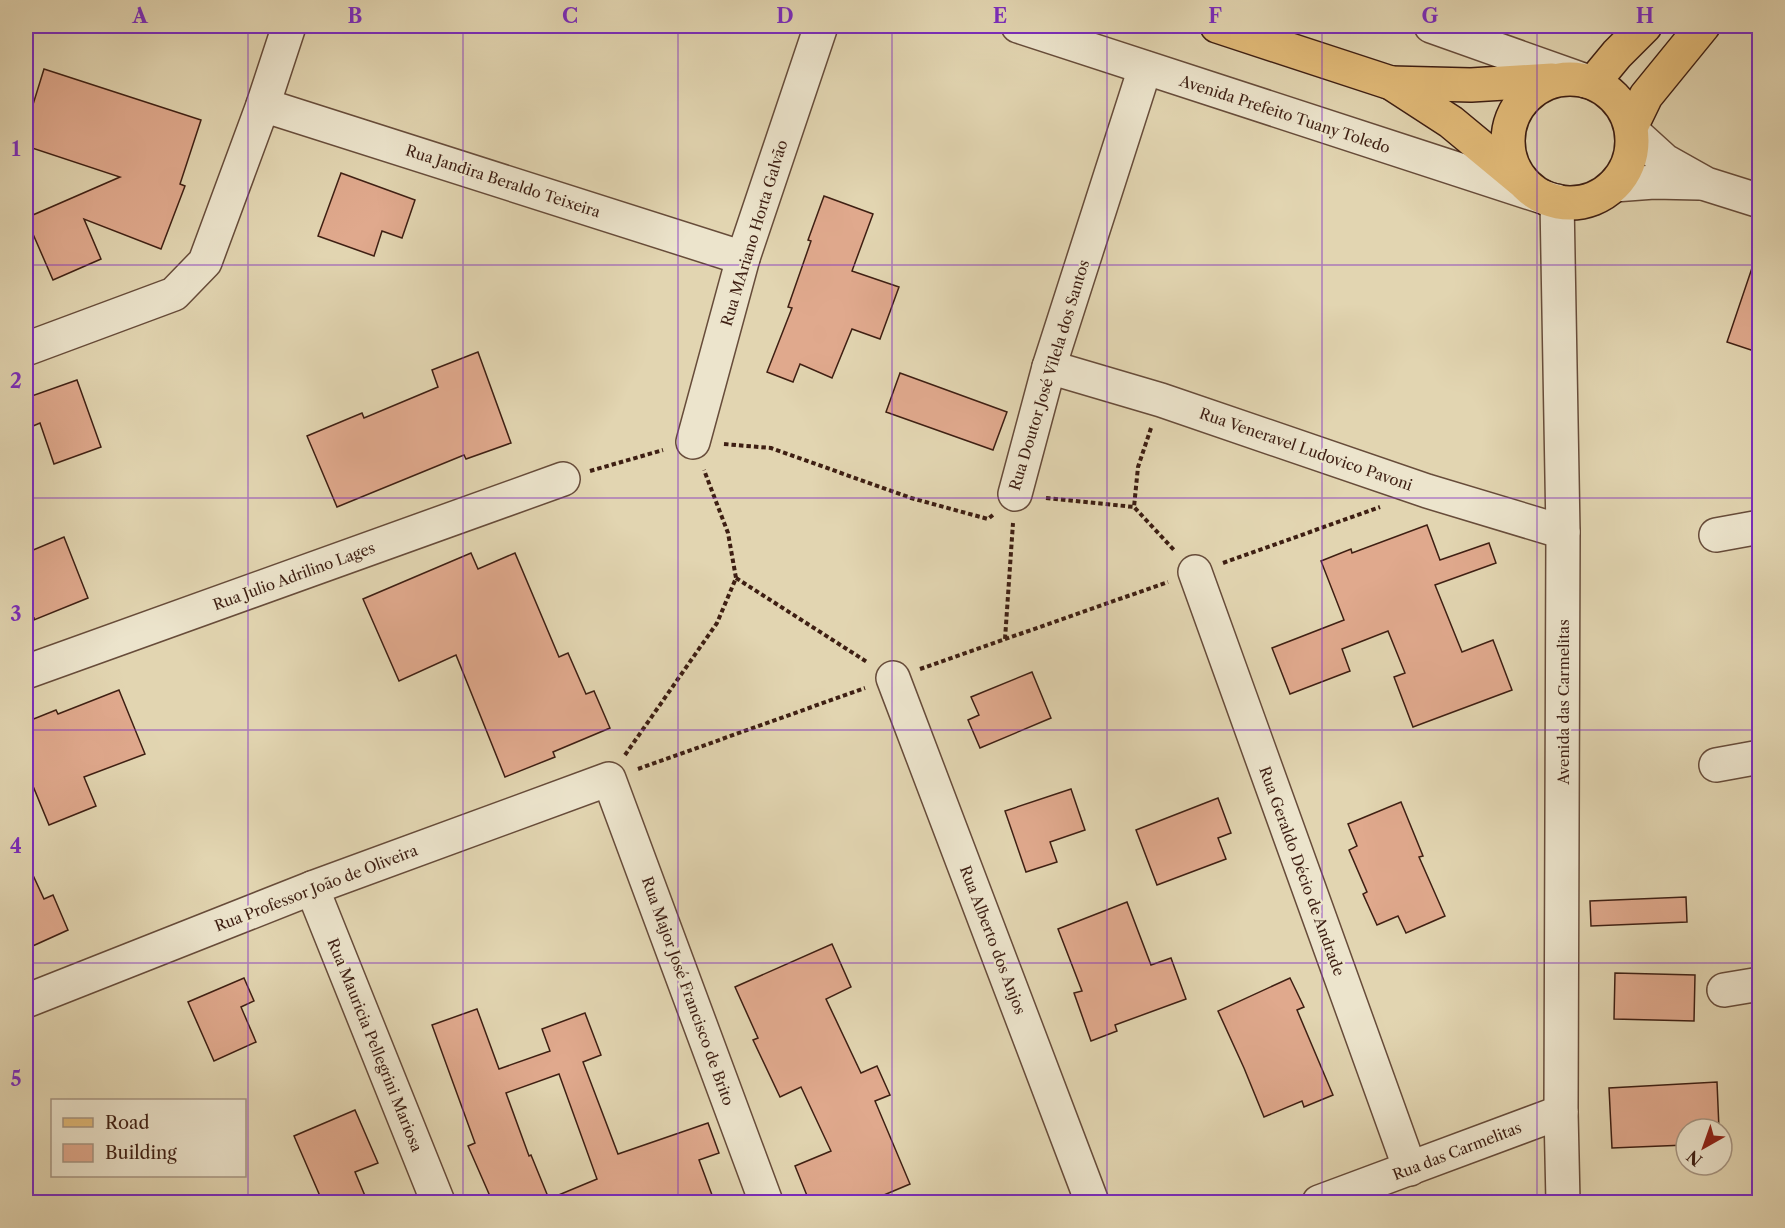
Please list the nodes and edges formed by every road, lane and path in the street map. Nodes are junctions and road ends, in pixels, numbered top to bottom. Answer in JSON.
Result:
{"nodes":[{"id":1,"x":289,"y":26,"type":"edge"},
{"id":2,"x":821,"y":26,"type":"edge"},
{"id":3,"x":1018,"y":26,"type":"edge"},
{"id":4,"x":1217,"y":26,"type":"edge"},
{"id":5,"x":1431,"y":26,"type":"edge"},
{"id":6,"x":1646,"y":26,"type":"edge"},
{"id":7,"x":1703,"y":26,"type":"edge"},
{"id":8,"x":1145,"y":68,"type":"junction"},
{"id":9,"x":1580,"y":81,"type":"junction"},
{"id":10,"x":1391,"y":83,"type":"junction"},
{"id":11,"x":263,"y":105,"type":"junction"},
{"id":12,"x":1632,"y":129,"type":"junction"},
{"id":13,"x":1524,"y":182,"type":"junction"},
{"id":14,"x":1706,"y":184,"type":"junction"},
{"id":15,"x":1614,"y":185,"type":"junction"},
{"id":16,"x":1554,"y":200,"type":"junction"},
{"id":17,"x":1760,"y":201,"type":"edge"},
{"id":18,"x":743,"y":258,"type":"junction"},
{"id":19,"x":26,"y":349,"type":"edge"},
{"id":20,"x":1049,"y":367,"type":"junction"},
{"id":21,"x":1161,"y":400,"type":"junction"},
{"id":22,"x":693,"y":442,"type":"junction"},
{"id":23,"x":563,"y":479,"type":"joint"},
{"id":24,"x":1015,"y":494,"type":"junction"},
{"id":25,"x":1383,"y":506,"type":"dead end"},
{"id":26,"x":1134,"y":507,"type":"junction"},
{"id":27,"x":1760,"y":527,"type":"edge"},
{"id":28,"x":1563,"y":532,"type":"junction"},
{"id":29,"x":1716,"y":535,"type":"dead end"},
{"id":30,"x":1195,"y":572,"type":"junction"},
{"id":31,"x":736,"y":578,"type":"junction"},
{"id":32,"x":1005,"y":639,"type":"dead end"},
{"id":33,"x":26,"y":672,"type":"edge"},
{"id":34,"x":893,"y":678,"type":"joint"},
{"id":35,"x":1760,"y":757,"type":"edge"},
{"id":36,"x":1716,"y":765,"type":"dead end"},
{"id":37,"x":609,"y":779,"type":"junction"},
{"id":38,"x":312,"y":888,"type":"junction"},
{"id":39,"x":1760,"y":984,"type":"edge"},
{"id":40,"x":1724,"y":990,"type":"dead end"},
{"id":41,"x":26,"y":1001,"type":"edge"},
{"id":42,"x":1561,"y":1112,"type":"junction"},
{"id":43,"x":1410,"y":1169,"type":"junction"},
{"id":44,"x":438,"y":1203,"type":"edge"},
{"id":45,"x":766,"y":1203,"type":"edge"},
{"id":46,"x":1092,"y":1203,"type":"edge"},
{"id":47,"x":1319,"y":1203,"type":"edge"},
{"id":48,"x":1563,"y":1203,"type":"edge"}],
"edges":[{"from":1,"to":11,"type":"street"},
{"from":2,"to":18,"type":"street","name":"Rua MAriano Horta Galvão"},
{"from":3,"to":8,"type":"street","name":"Avenida Prefeito Tuany Toledo"},
{"from":4,"to":10,"type":"main road"},
{"from":5,"to":9,"type":"street"},
{"from":6,"to":9,"type":"main road"},
{"from":7,"to":12,"type":"main road"},
{"from":8,"to":16,"type":"street","name":"Avenida Prefeito Tuany Toledo"},
{"from":8,"to":20,"type":"street","name":"Rua Doutor José Vilela dos Santos"},
{"from":9,"to":10,"type":"main road"},
{"from":9,"to":12,"type":"main road"},
{"from":9,"to":13,"type":"main road"},
{"from":10,"to":13,"type":"main road"},
{"from":11,"to":18,"type":"street","name":"Rua Jandira Beraldo Teixeira"},
{"from":11,"to":19,"type":"street"},
{"from":12,"to":14,"type":"street"},
{"from":12,"to":15,"type":"main road"},
{"from":13,"to":16,"type":"main road"},
{"from":14,"to":15,"type":"street"},
{"from":14,"to":17,"type":"street"},
{"from":15,"to":16,"type":"main road"},
{"from":16,"to":28,"type":"street","name":"Avenida das Carmelitas"},
{"from":18,"to":22,"type":"street","name":"Rua MAriano Horta Galvão"},
{"from":20,"to":21,"type":"street","name":"Rua Veneravel Ludovico Pavoni"},
{"from":20,"to":24,"type":"street","name":"Rua Doutor José Vilela dos Santos"},
{"from":21,"to":26,"type":"path"},
{"from":21,"to":28,"type":"street","name":"Rua Veneravel Ludovico Pavoni"},
{"from":22,"to":23,"type":"path"},
{"from":22,"to":24,"type":"path","name":"Rua Doutor José Vilela dos Santos"},
{"from":22,"to":31,"type":"path"},
{"from":23,"to":33,"type":"street","name":"Rua Julio Adrilino Lages"},
{"from":24,"to":26,"type":"path"},
{"from":24,"to":32,"type":"path"},
{"from":25,"to":30,"type":"path"},
{"from":26,"to":30,"type":"path"},
{"from":27,"to":29,"type":"street"},
{"from":28,"to":42,"type":"street","name":"Avenida das Carmelitas"},
{"from":30,"to":43,"type":"street","name":"Rua Geraldo Décio de Andrade"},
{"from":31,"to":34,"type":"path"},
{"from":31,"to":37,"type":"path"},
{"from":34,"to":46,"type":"street","name":"Rua Alberto dos Anjos"},
{"from":35,"to":36,"type":"street"},
{"from":37,"to":38,"type":"street","name":"Rua Professor João de Oliveira"},
{"from":37,"to":45,"type":"street","name":"Rua Major José Francisco de Brito"},
{"from":38,"to":41,"type":"street","name":"Rua Professor João de Oliveira"},
{"from":38,"to":44,"type":"street","name":"Rua Mauricia Pellegrini Mariosa"},
{"from":39,"to":40,"type":"street"},
{"from":42,"to":43,"type":"street","name":"Rua das Carmelitas"},
{"from":42,"to":48,"type":"street","name":"Avenida das Carmelitas"},
{"from":43,"to":47,"type":"street","name":"Rua das Carmelitas"}]}
